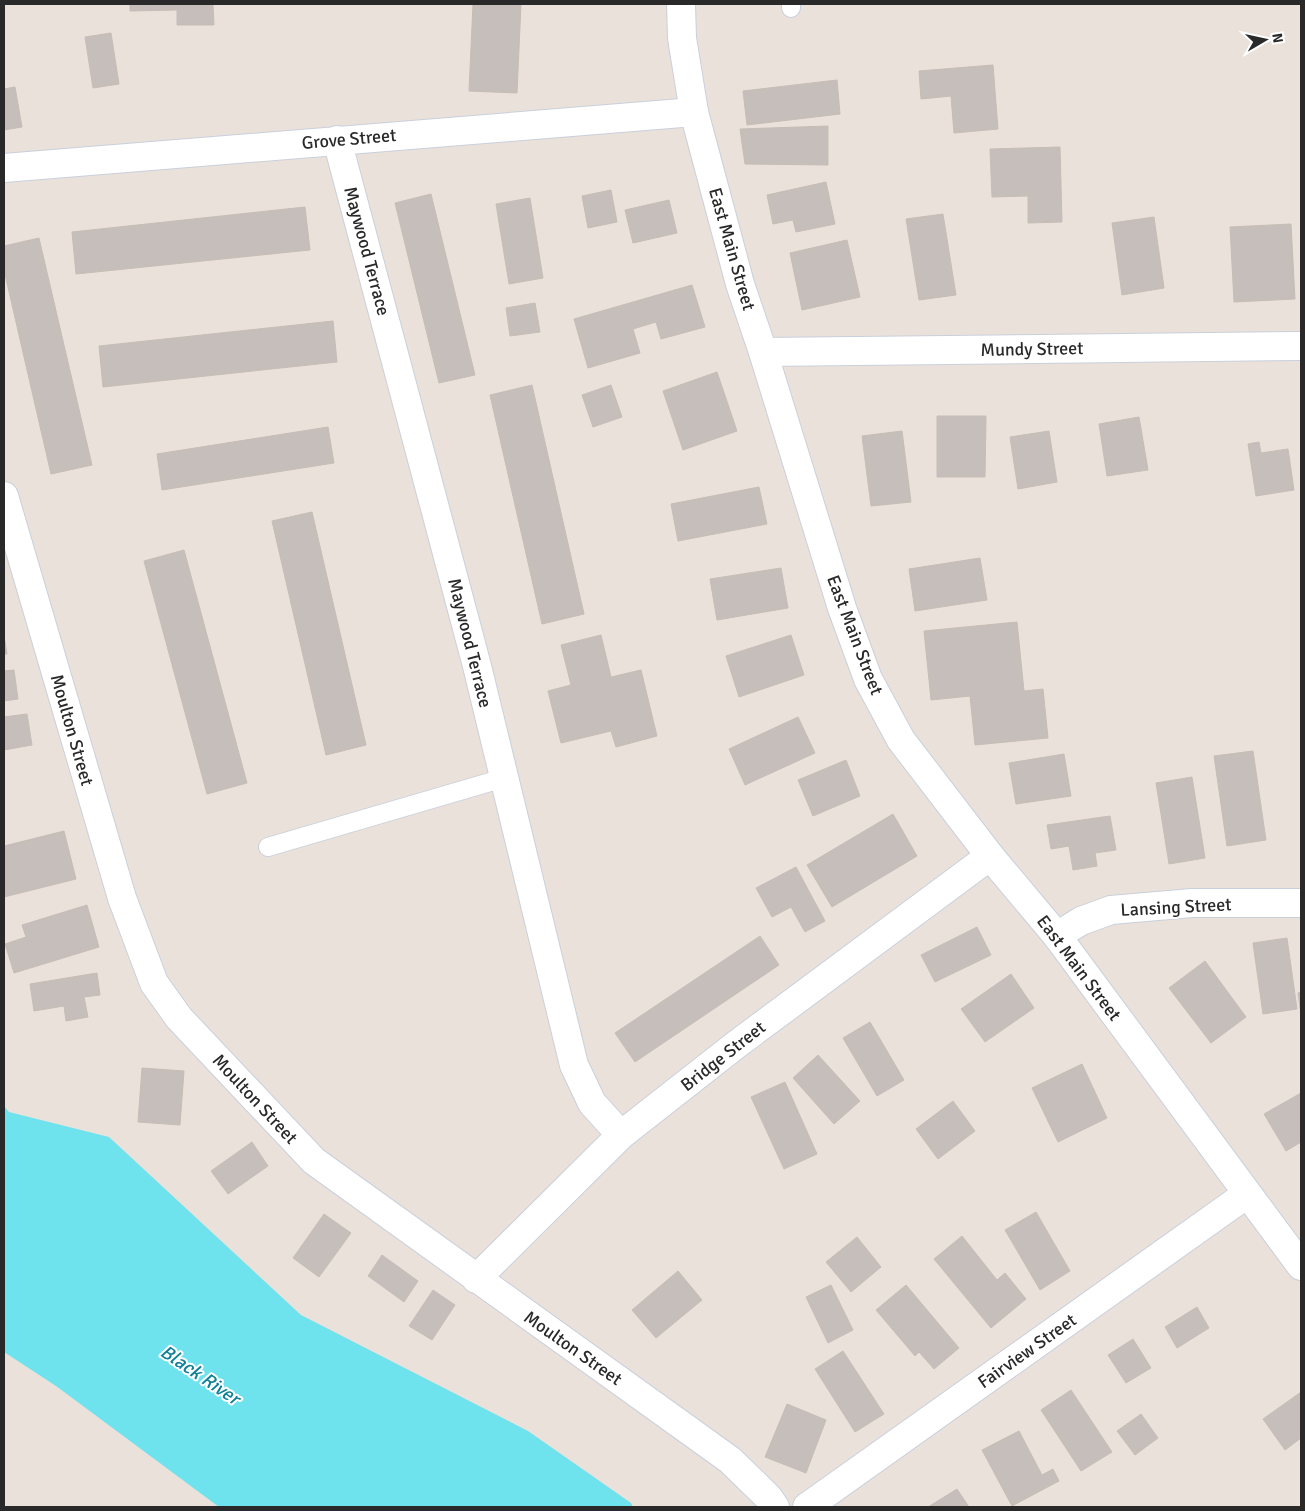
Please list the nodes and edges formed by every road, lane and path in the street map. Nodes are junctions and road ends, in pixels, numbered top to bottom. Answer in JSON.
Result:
{"nodes":[{"id":1,"x":681,"y":4,"type":"edge"},
{"id":2,"x":694,"y":112,"type":"junction"},
{"id":3,"x":338,"y":140,"type":"junction"},
{"id":4,"x":4,"y":168,"type":"edge"},
{"id":5,"x":1301,"y":346,"type":"edge"},
{"id":6,"x":763,"y":352,"type":"junction"},
{"id":7,"x":4,"y":496,"type":"edge"},
{"id":8,"x":504,"y":778,"type":"junction"},
{"id":9,"x":268,"y":847,"type":"dead end"},
{"id":10,"x":990,"y":856,"type":"junction"},
{"id":11,"x":1301,"y":903,"type":"edge"},
{"id":12,"x":1056,"y":936,"type":"junction"},
{"id":13,"x":621,"y":1136,"type":"junction"},
{"id":14,"x":1247,"y":1194,"type":"junction"},
{"id":15,"x":1301,"y":1266,"type":"edge"},
{"id":16,"x":476,"y":1279,"type":"junction"},
{"id":17,"x":775,"y":1507,"type":"edge"},
{"id":18,"x":807,"y":1507,"type":"edge"}],
"edges":[{"from":1,"to":2,"type":"street","name":"East Main Street"},
{"from":2,"to":3,"type":"street","name":"Grove Street"},
{"from":2,"to":6,"type":"street","name":"East Main Street"},
{"from":3,"to":4,"type":"street","name":"Grove Street"},
{"from":3,"to":8,"type":"street","name":"Maywood Terrace"},
{"from":5,"to":6,"type":"street","name":"Mundy Street"},
{"from":6,"to":10,"type":"street","name":"East Main Street"},
{"from":7,"to":16,"type":"street","name":"Moulton Street"},
{"from":8,"to":9,"type":"lane"},
{"from":8,"to":13,"type":"street","name":"Maywood Terrace"},
{"from":10,"to":12,"type":"street","name":"East Main Street"},
{"from":10,"to":13,"type":"street","name":"Bridge Street"},
{"from":11,"to":12,"type":"street","name":"Lansing Street"},
{"from":12,"to":14,"type":"street","name":"East Main Street"},
{"from":13,"to":16,"type":"street","name":"Bridge Street"},
{"from":14,"to":15,"type":"street","name":"East Main Street"},
{"from":14,"to":18,"type":"street","name":"Fairview Street"},
{"from":16,"to":17,"type":"street","name":"Moulton Street"}]}
